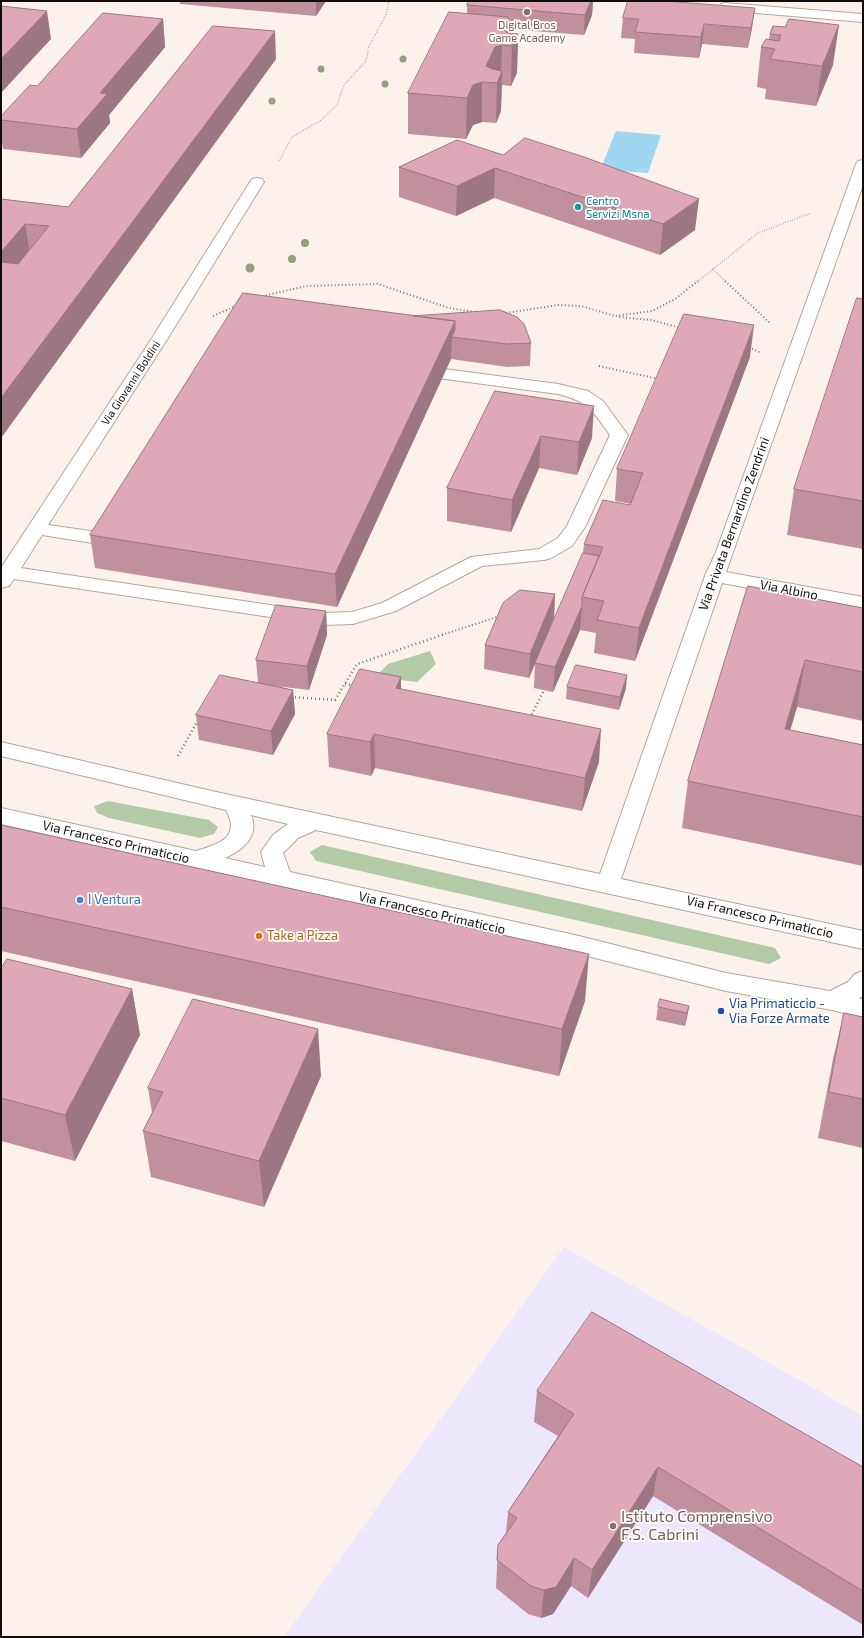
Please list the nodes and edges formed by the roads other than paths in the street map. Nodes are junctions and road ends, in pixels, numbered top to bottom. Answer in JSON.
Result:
{"nodes":[{"id":1,"x":712,"y":6,"type":"edge"},
{"id":2,"x":863,"y":18,"type":"edge"},
{"id":3,"x":863,"y":164,"type":"edge"},
{"id":4,"x":257,"y":182,"type":"dead end"},
{"id":5,"x":444,"y":374,"type":"edge"},
{"id":6,"x":36,"y":529,"type":"junction"},
{"id":7,"x":112,"y":540,"type":"edge"},
{"id":8,"x":715,"y":576,"type":"junction"},
{"id":9,"x":5,"y":577,"type":"edge"},
{"id":10,"x":863,"y":604,"type":"edge"},
{"id":11,"x":1,"y":749,"type":"edge"},
{"id":12,"x":234,"y":805,"type":"junction"},
{"id":13,"x":1,"y":816,"type":"edge"},
{"id":14,"x":315,"y":822,"type":"junction"},
{"id":15,"x":194,"y":860,"type":"junction"},
{"id":16,"x":282,"y":879,"type":"junction"},
{"id":17,"x":608,"y":884,"type":"junction"},
{"id":18,"x":860,"y":943,"type":"edge"},
{"id":19,"x":863,"y":980,"type":"edge"},
{"id":20,"x":832,"y":1001,"type":"junction"},
{"id":21,"x":863,"y":1009,"type":"edge"}],
"edges":[{"from":1,"to":2,"type":"street"},
{"from":3,"to":8,"type":"street","name":"Via Privata Bernardino Zendrini"},
{"from":4,"to":6,"type":"street","name":"Via Giovanni Boldini"},
{"from":5,"to":9,"type":"street"},
{"from":6,"to":7,"type":"street"},
{"from":6,"to":9,"type":"street","name":"Via Giovanni Boldini"},
{"from":8,"to":10,"type":"street","name":"Via Albino"},
{"from":8,"to":17,"type":"street","name":"Via Privata Bernardino Zendrini"},
{"from":11,"to":12,"type":"street","name":"Via Francesco Primaticcio"},
{"from":12,"to":14,"type":"street","name":"Via Francesco Primaticcio"},
{"from":12,"to":15,"type":"street"},
{"from":13,"to":15,"type":"street","name":"Via Francesco Primaticcio"},
{"from":14,"to":16,"type":"street"},
{"from":14,"to":17,"type":"street","name":"Via Francesco Primaticcio"},
{"from":15,"to":16,"type":"street","name":"Via Francesco Primaticcio"},
{"from":16,"to":20,"type":"street","name":"Via Francesco Primaticcio"},
{"from":17,"to":18,"type":"street","name":"Via Francesco Primaticcio"},
{"from":19,"to":20,"type":"street"},
{"from":20,"to":21,"type":"street","name":"Via Francesco Primaticcio"}]}
